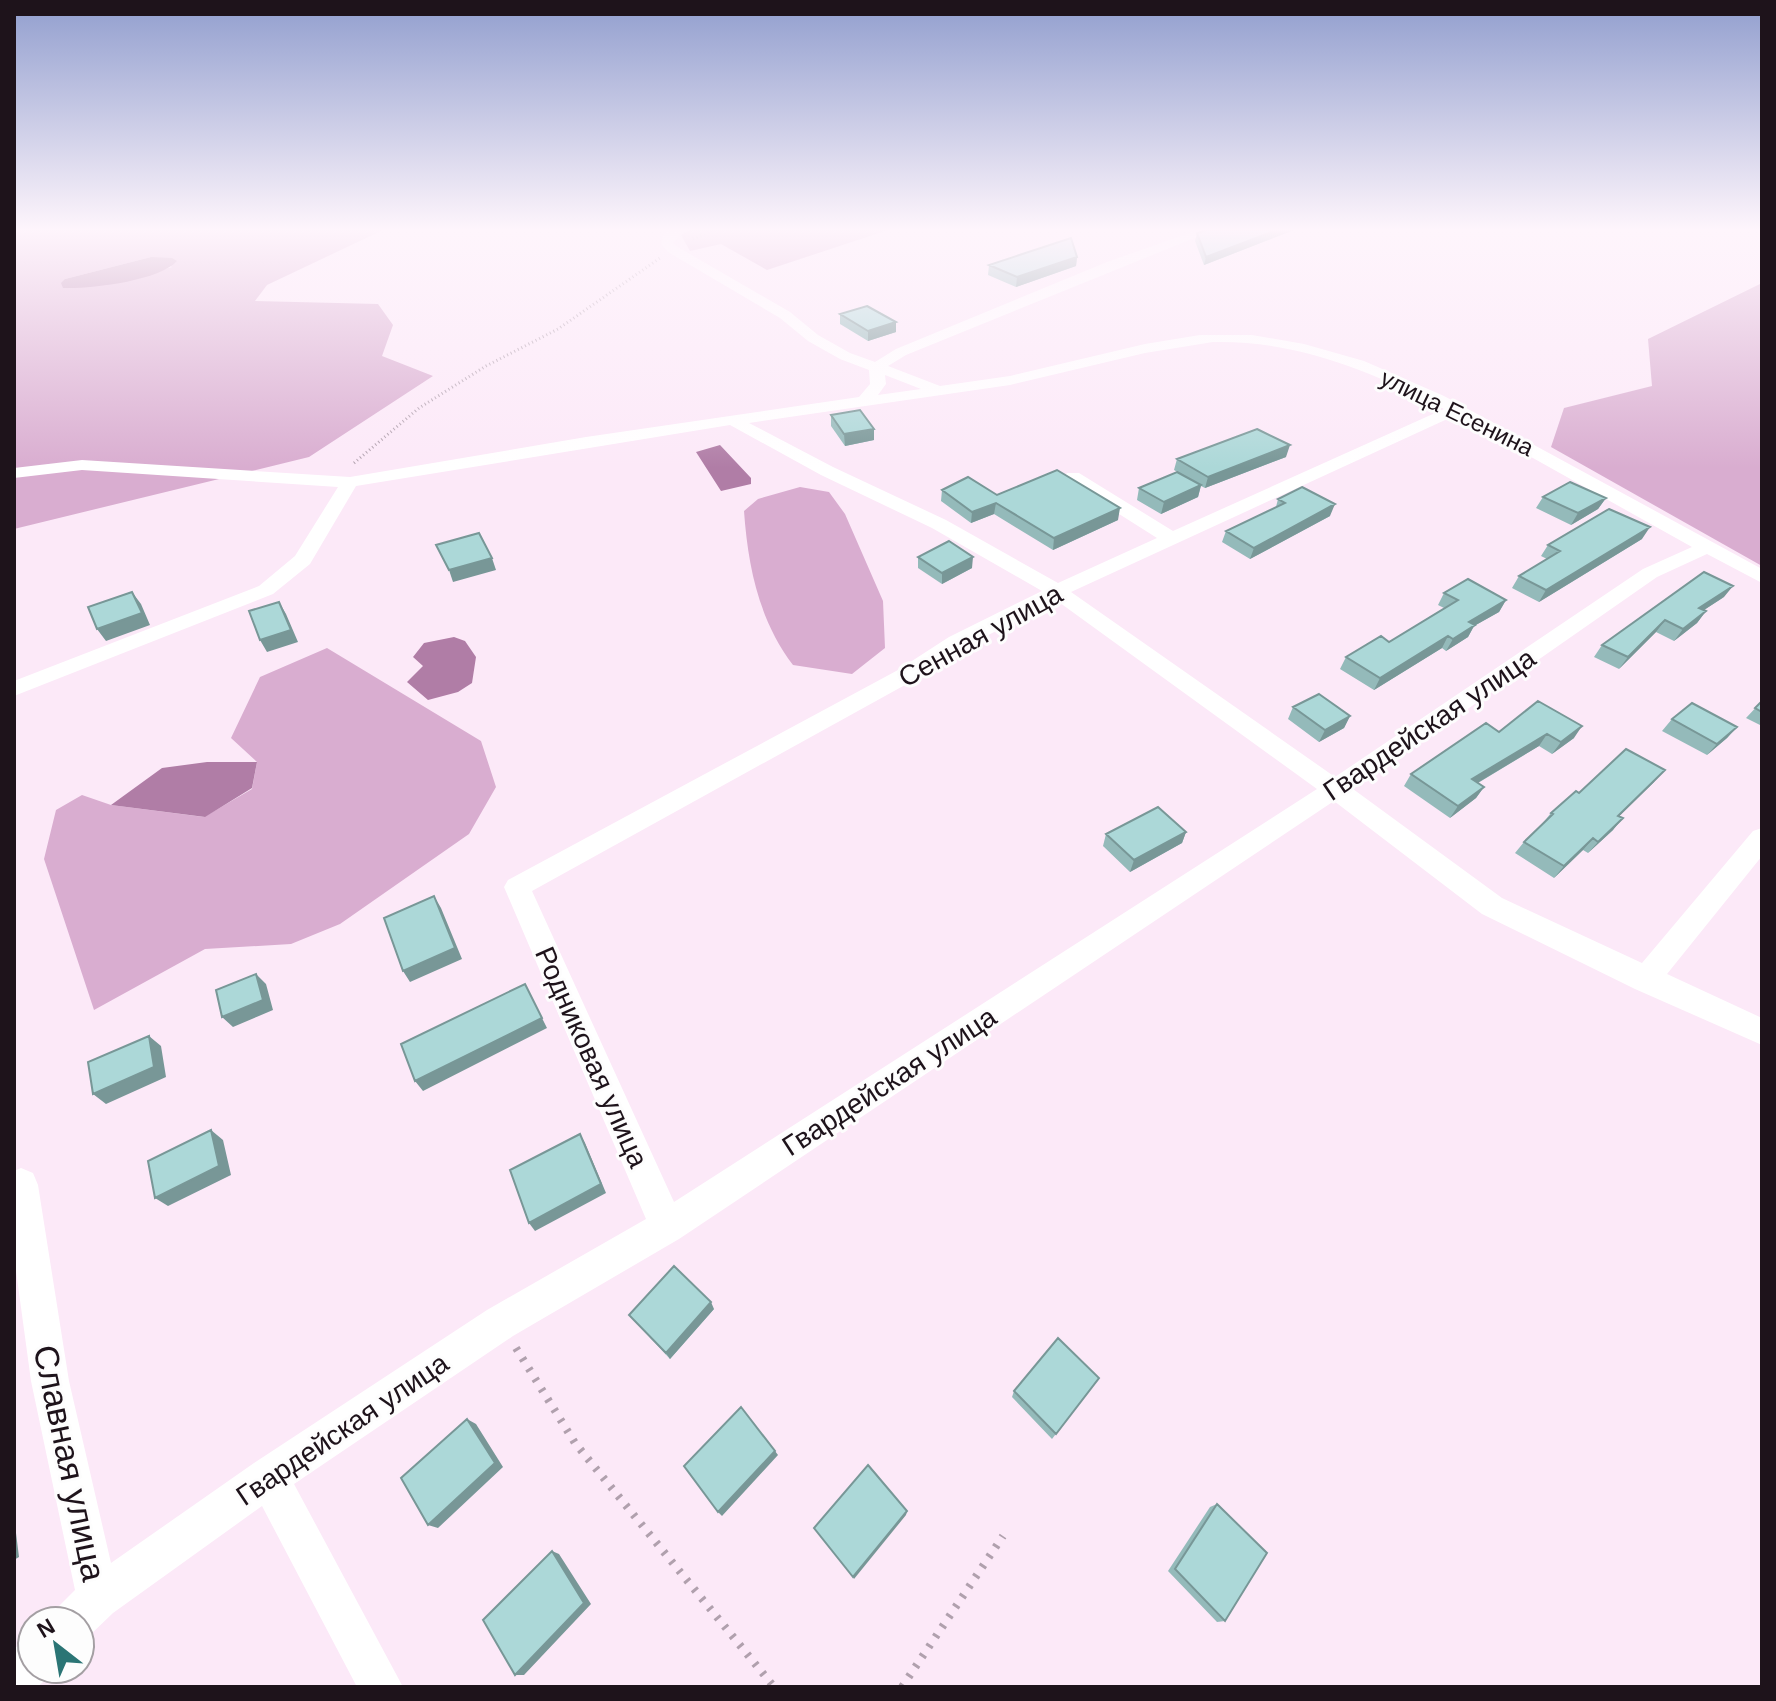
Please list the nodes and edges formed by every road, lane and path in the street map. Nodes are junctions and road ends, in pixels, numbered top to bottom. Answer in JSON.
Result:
{"nodes":[{"id":1,"x":586,"y":309,"type":"edge"},
{"id":2,"x":775,"y":309,"type":"edge"},
{"id":3,"x":1002,"y":309,"type":"edge"},
{"id":4,"x":876,"y":367,"type":"junction"},
{"id":5,"x":937,"y":389,"type":"junction"},
{"id":6,"x":865,"y":400,"type":"junction"},
{"id":7,"x":1456,"y":409,"type":"junction"},
{"id":8,"x":736,"y":422,"type":"junction"},
{"id":9,"x":14,"y":473,"type":"edge"},
{"id":10,"x":1073,"y":477,"type":"edge"},
{"id":11,"x":350,"y":482,"type":"junction"},
{"id":12,"x":1172,"y":539,"type":"junction"},
{"id":13,"x":1707,"y":547,"type":"junction"},
{"id":14,"x":1762,"y":577,"type":"edge"},
{"id":15,"x":1057,"y":591,"type":"junction"},
{"id":16,"x":14,"y":689,"type":"edge"},
{"id":17,"x":1335,"y":789,"type":"junction"},
{"id":18,"x":1762,"y":838,"type":"edge"},
{"id":19,"x":517,"y":887,"type":"joint"},
{"id":20,"x":1645,"y":980,"type":"junction"},
{"id":21,"x":1762,"y":1032,"type":"edge"},
{"id":22,"x":21,"y":1185,"type":"dead end"},
{"id":23,"x":667,"y":1227,"type":"junction"},
{"id":24,"x":500,"y":1323,"type":"junction"},
{"id":25,"x":268,"y":1477,"type":"junction"},
{"id":26,"x":1003,"y":1536,"type":"dead end"},
{"id":27,"x":85,"y":1605,"type":"edge"},
{"id":28,"x":93,"y":1605,"type":"edge"},
{"id":29,"x":381,"y":1687,"type":"edge"},
{"id":30,"x":774,"y":1687,"type":"edge"},
{"id":31,"x":902,"y":1687,"type":"edge"}],
"edges":[{"from":1,"to":11,"type":"path"},
{"from":2,"to":4,"type":"street"},
{"from":3,"to":4,"type":"street"},
{"from":4,"to":5,"type":"street"},
{"from":4,"to":6,"type":"street"},
{"from":5,"to":6,"type":"street","name":"улица Есенина"},
{"from":5,"to":7,"type":"street","name":"улица Есенина"},
{"from":6,"to":8,"type":"street","name":"улица Есенина"},
{"from":7,"to":12,"type":"street","name":"Сенная улица"},
{"from":7,"to":13,"type":"street","name":"улица Есенина"},
{"from":8,"to":11,"type":"street","name":"улица Есенина"},
{"from":8,"to":15,"type":"street"},
{"from":9,"to":11,"type":"street","name":"улица Есенина"},
{"from":10,"to":12,"type":"street"},
{"from":11,"to":16,"type":"street"},
{"from":12,"to":15,"type":"street","name":"Сенная улица"},
{"from":13,"to":14,"type":"street","name":"улица Есенина"},
{"from":13,"to":17,"type":"street","name":"Гвардейская улица"},
{"from":15,"to":17,"type":"street"},
{"from":15,"to":19,"type":"street","name":"Сенная улица"},
{"from":17,"to":20,"type":"street"},
{"from":17,"to":23,"type":"street","name":"Гвардейская улица"},
{"from":18,"to":20,"type":"street"},
{"from":19,"to":23,"type":"street","name":"Родниковая улица"},
{"from":20,"to":21,"type":"street"},
{"from":22,"to":27,"type":"street","name":"Славная улица"},
{"from":23,"to":24,"type":"street","name":"Гвардейская улица"},
{"from":24,"to":25,"type":"street","name":"Гвардейская улица"},
{"from":24,"to":30,"type":"path"},
{"from":25,"to":28,"type":"street","name":"Гвардейская улица"},
{"from":25,"to":29,"type":"street"},
{"from":26,"to":31,"type":"path"}]}
